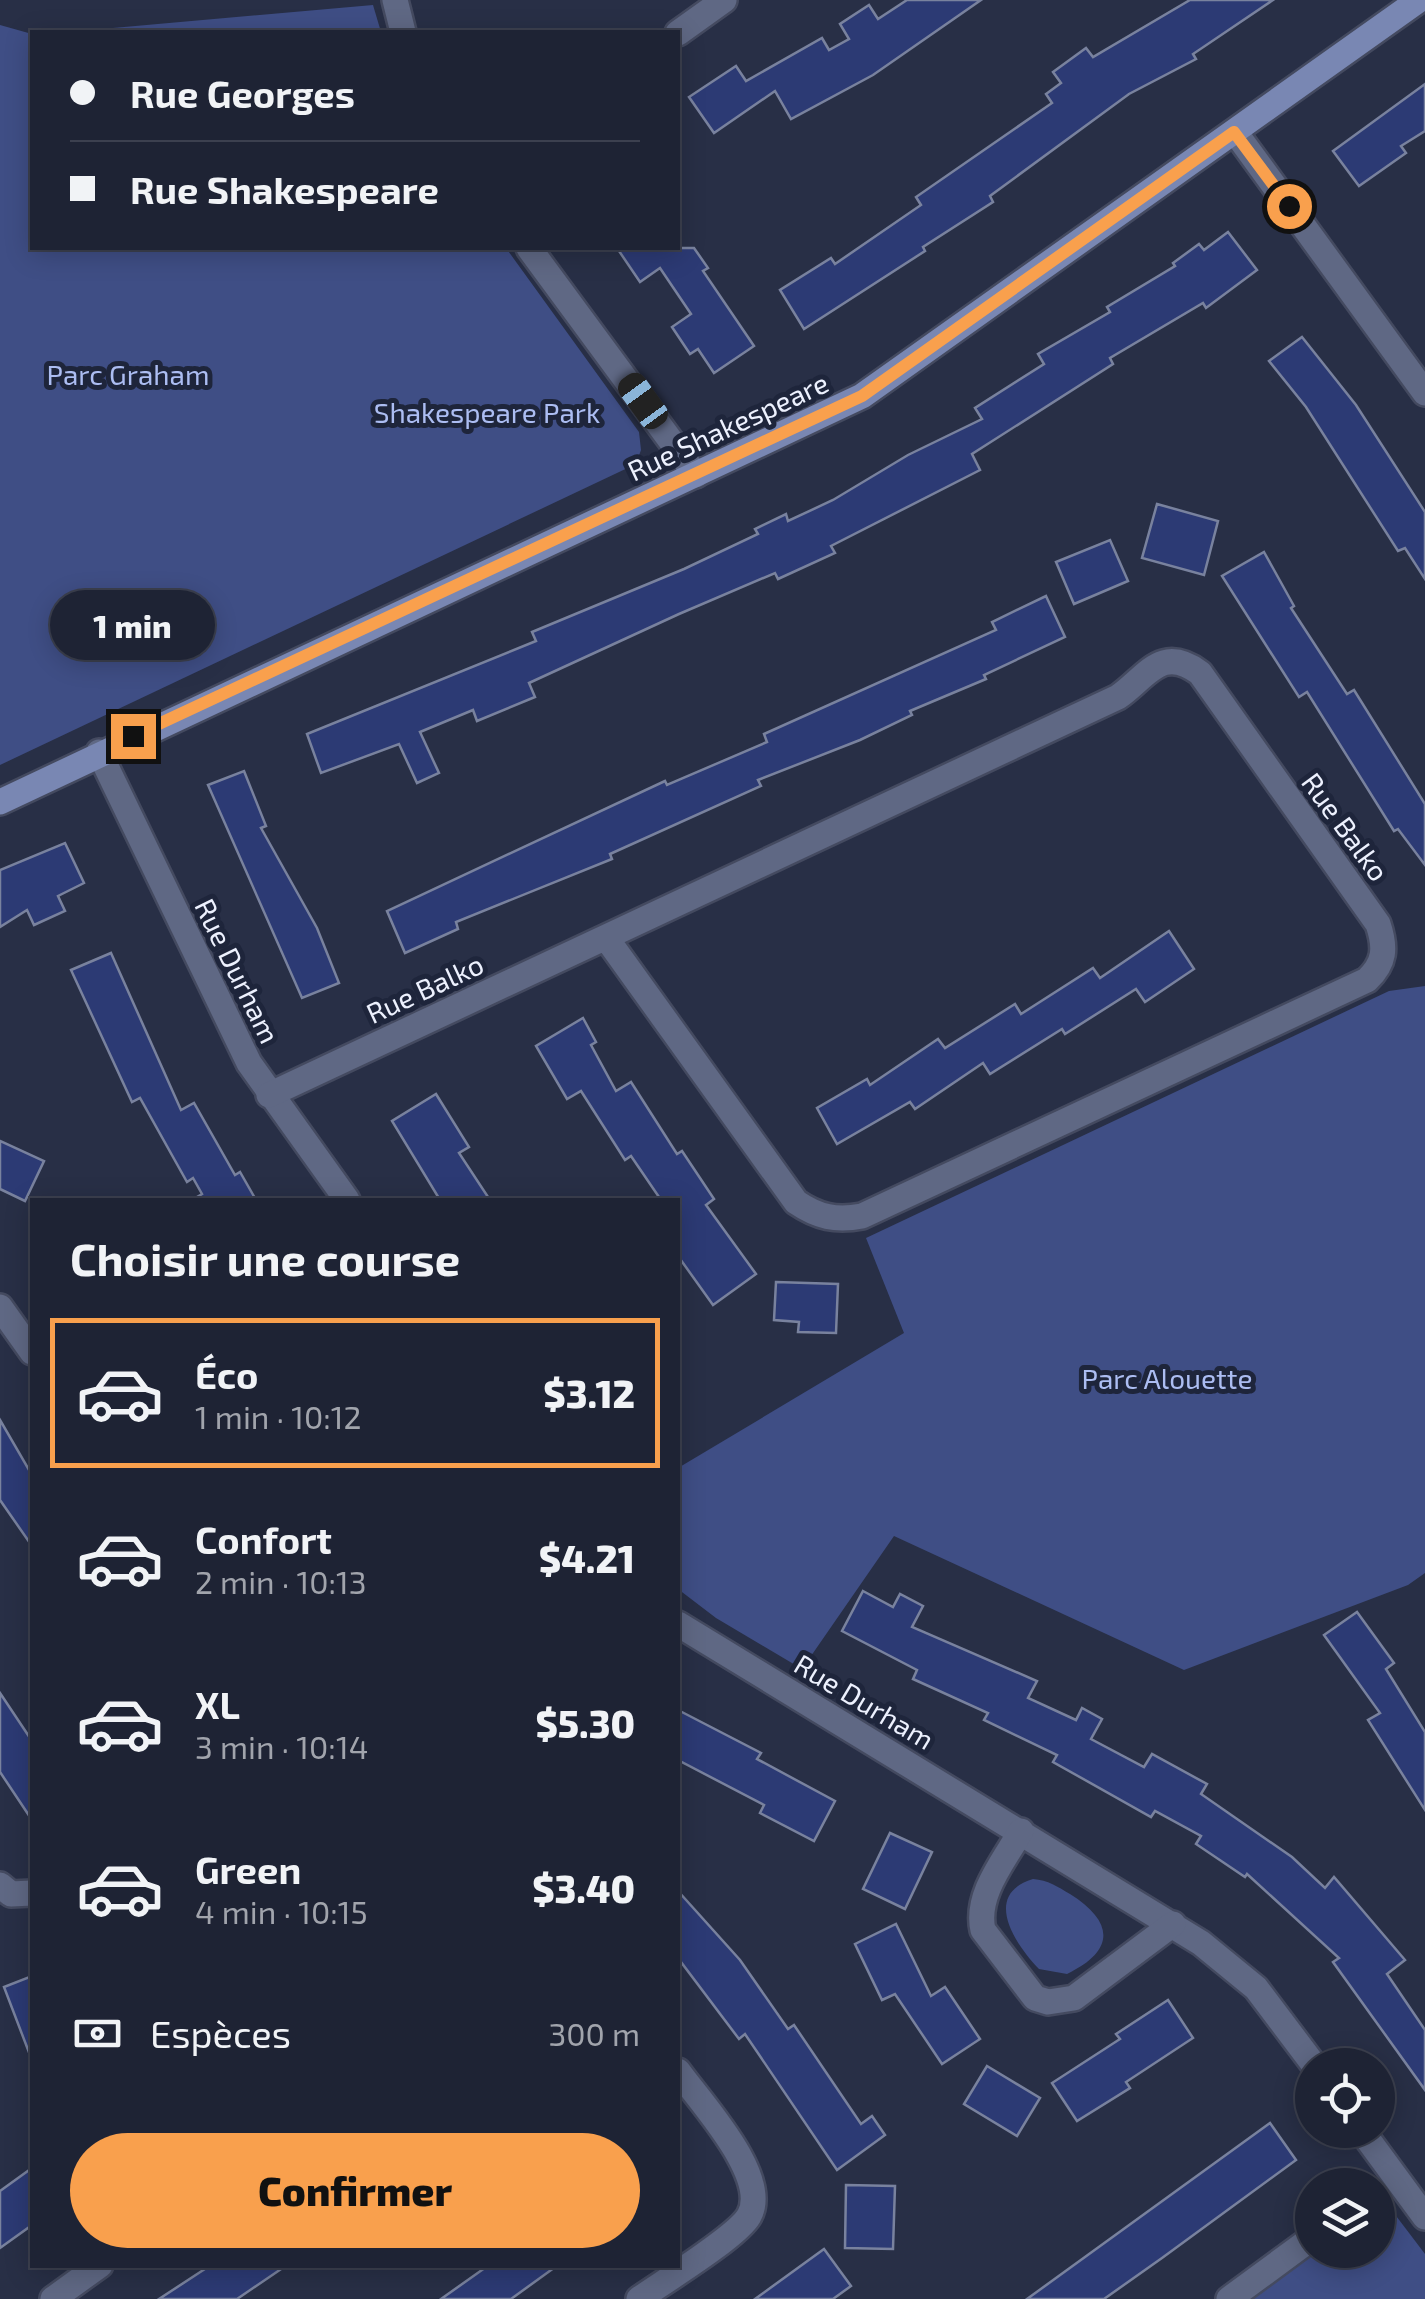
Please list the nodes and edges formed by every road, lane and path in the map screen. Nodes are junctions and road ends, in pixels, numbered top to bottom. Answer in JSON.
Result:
{"nodes":[{"id":1,"x":395,"y":0,"type":"edge"},
{"id":2,"x":724,"y":0,"type":"edge"},
{"id":3,"x":1419,"y":0,"type":"edge"},
{"id":4,"x":402,"y":30,"type":"edge"},
{"id":5,"x":680,"y":31,"type":"edge"},
{"id":6,"x":1234,"y":132,"type":"junction"},
{"id":7,"x":531,"y":250,"type":"edge"},
{"id":8,"x":1425,"y":393,"type":"edge"},
{"id":9,"x":696,"y":475,"type":"junction"},
{"id":10,"x":100,"y":752,"type":"junction"},
{"id":11,"x":0,"y":802,"type":"edge"},
{"id":12,"x":608,"y":940,"type":"junction"},
{"id":13,"x":269,"y":1094,"type":"junction"},
{"id":14,"x":347,"y":1198,"type":"edge"},
{"id":15,"x":0,"y":1308,"type":"edge"},
{"id":16,"x":30,"y":1349,"type":"edge"},
{"id":17,"x":680,"y":1625,"type":"edge"},
{"id":18,"x":1021,"y":1831,"type":"junction"},
{"id":19,"x":0,"y":1886,"type":"edge"},
{"id":20,"x":30,"y":1893,"type":"edge"},
{"id":21,"x":1173,"y":1924,"type":"junction"},
{"id":22,"x":1301,"y":2048,"type":"edge"},
{"id":23,"x":680,"y":2074,"type":"edge"},
{"id":24,"x":1395,"y":2192,"type":"edge"},
{"id":25,"x":1425,"y":2218,"type":"edge"},
{"id":26,"x":1295,"y":2250,"type":"edge"},
{"id":27,"x":96,"y":2268,"type":"edge"},
{"id":28,"x":53,"y":2299,"type":"edge"},
{"id":29,"x":639,"y":2299,"type":"edge"},
{"id":30,"x":1229,"y":2299,"type":"edge"}],
"edges":[{"from":1,"to":4,"type":"street"},
{"from":2,"to":5,"type":"street"},
{"from":3,"to":6,"type":"street","name":"Rue Shakespeare"},
{"from":6,"to":8,"type":"street"},
{"from":6,"to":9,"type":"street","name":"Rue Shakespeare"},
{"from":7,"to":9,"type":"street"},
{"from":9,"to":10,"type":"street","name":"Rue Shakespeare"},
{"from":10,"to":11,"type":"street","name":"Rue Shakespeare"},
{"from":10,"to":13,"type":"street","name":"Rue Durham"},
{"from":12,"to":12,"type":"street","name":"Rue Balko"},
{"from":12,"to":13,"type":"street","name":"Rue Balko"},
{"from":13,"to":14,"type":"street","name":"Rue Durham"},
{"from":15,"to":16,"type":"street"},
{"from":17,"to":18,"type":"street","name":"Rue Durham"},
{"from":18,"to":21,"type":"street","name":"Rue Durham"},
{"from":18,"to":21,"type":"street"},
{"from":19,"to":20,"type":"street"},
{"from":21,"to":22,"type":"street","name":"Rue Durham"},
{"from":23,"to":29,"type":"street"},
{"from":24,"to":25,"type":"street"},
{"from":26,"to":30,"type":"street"},
{"from":27,"to":28,"type":"street"}]}
